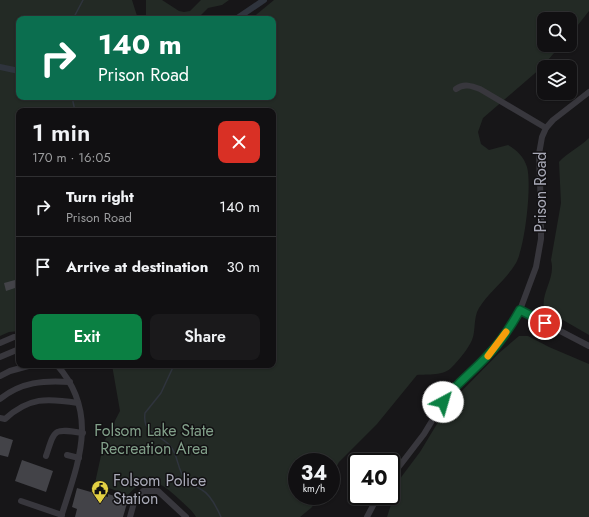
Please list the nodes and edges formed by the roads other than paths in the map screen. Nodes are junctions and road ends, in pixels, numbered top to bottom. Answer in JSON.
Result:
{"nodes":[{"id":1,"x":456,"y":89,"type":"dead end"},
{"id":2,"x":589,"y":92,"type":"edge"},
{"id":3,"x":546,"y":128,"type":"junction"},
{"id":4,"x":520,"y":310,"type":"junction"},
{"id":5,"x":16,"y":337,"type":"edge"},
{"id":6,"x":0,"y":343,"type":"edge"},
{"id":7,"x":589,"y":346,"type":"edge"},
{"id":8,"x":16,"y":350,"type":"edge"},
{"id":9,"x":0,"y":356,"type":"edge"},
{"id":10,"x":21,"y":368,"type":"edge"},
{"id":11,"x":59,"y":368,"type":"edge"},
{"id":12,"x":0,"y":376,"type":"edge"},
{"id":13,"x":70,"y":382,"type":"junction"},
{"id":14,"x":0,"y":399,"type":"edge"},
{"id":15,"x":78,"y":403,"type":"junction"},
{"id":16,"x":0,"y":418,"type":"edge"},
{"id":17,"x":83,"y":433,"type":"junction"},
{"id":18,"x":67,"y":455,"type":"dead end"},
{"id":19,"x":46,"y":456,"type":"dead end"},
{"id":20,"x":79,"y":458,"type":"junction"},
{"id":21,"x":400,"y":465,"type":"edge"},
{"id":22,"x":21,"y":501,"type":"dead end"},
{"id":23,"x":373,"y":505,"type":"edge"},
{"id":24,"x":62,"y":516,"type":"edge"},
{"id":25,"x":130,"y":517,"type":"edge"},
{"id":26,"x":186,"y":517,"type":"edge"},
{"id":27,"x":367,"y":517,"type":"edge"}],
"edges":[{"from":1,"to":3,"type":"street"},
{"from":2,"to":3,"type":"street","name":"Prison Road"},
{"from":3,"to":4,"type":"street","name":"Prison Road"},
{"from":4,"to":7,"type":"street"},
{"from":4,"to":21,"type":"street","name":"Prison Road"},
{"from":5,"to":6,"type":"street"},
{"from":8,"to":9,"type":"street"},
{"from":10,"to":12,"type":"street"},
{"from":11,"to":13,"type":"street"},
{"from":13,"to":14,"type":"street"},
{"from":13,"to":15,"type":"street"},
{"from":15,"to":16,"type":"street"},
{"from":15,"to":17,"type":"street"},
{"from":17,"to":19,"type":"street"},
{"from":17,"to":20,"type":"street"},
{"from":18,"to":20,"type":"street"},
{"from":20,"to":24,"type":"street"},
{"from":22,"to":24,"type":"street"},
{"from":23,"to":27,"type":"street"},
{"from":25,"to":26,"type":"street"}]}
